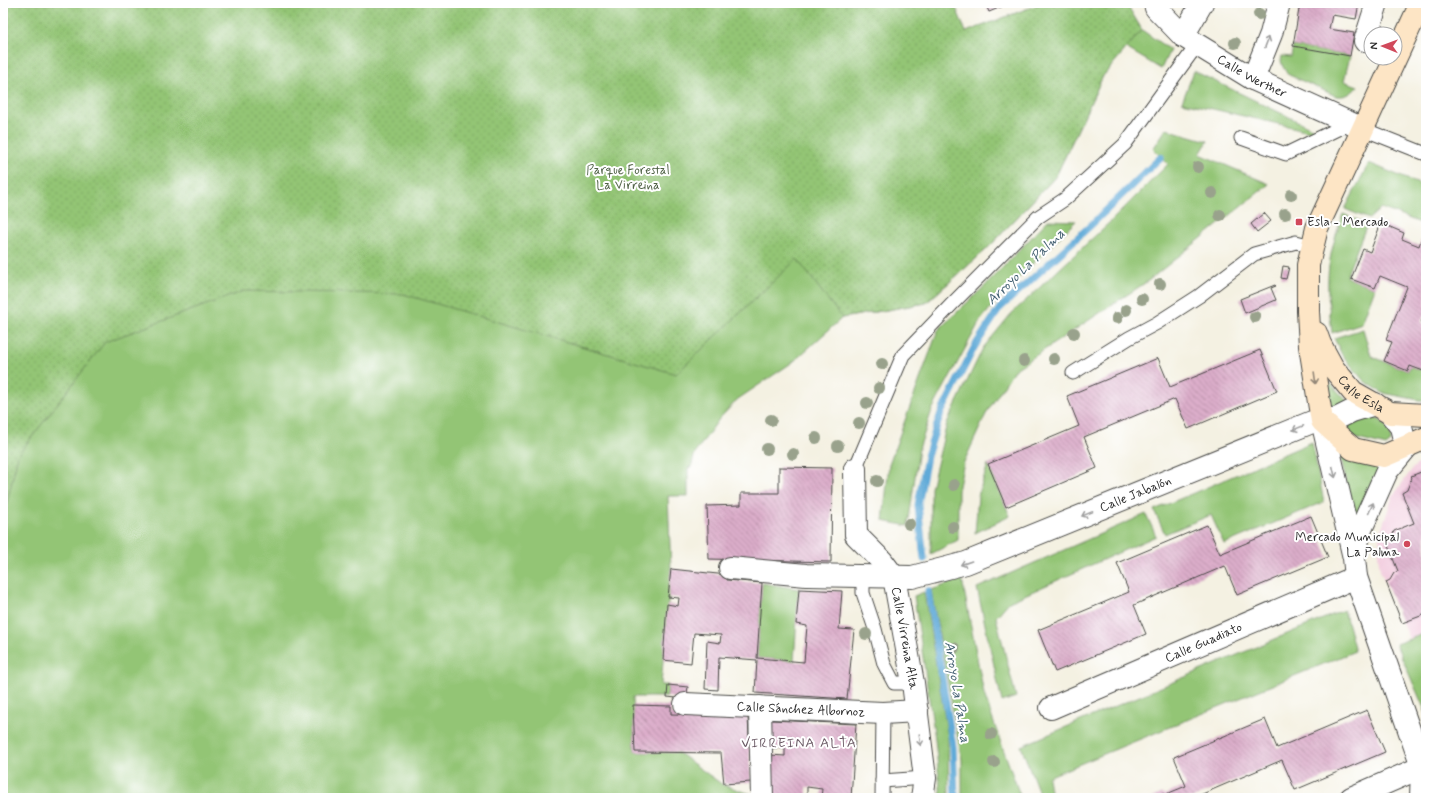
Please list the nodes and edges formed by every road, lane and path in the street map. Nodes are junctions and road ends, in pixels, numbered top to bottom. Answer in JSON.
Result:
{"nodes":[{"id":1,"x":1155,"y":3,"type":"edge"},
{"id":2,"x":1202,"y":3,"type":"edge"},
{"id":3,"x":1279,"y":3,"type":"edge"},
{"id":4,"x":1377,"y":3,"type":"edge"},
{"id":5,"x":1421,"y":3,"type":"edge"},
{"id":6,"x":1370,"y":26,"type":"edge"},
{"id":7,"x":1190,"y":40,"type":"junction"},
{"id":8,"x":1253,"y":79,"type":"junction"},
{"id":9,"x":1356,"y":126,"type":"junction"},
{"id":10,"x":1241,"y":138,"type":"dead end"},
{"id":11,"x":1426,"y":154,"type":"edge"},
{"id":12,"x":1312,"y":246,"type":"junction"},
{"id":13,"x":1308,"y":311,"type":"junction"},
{"id":14,"x":1073,"y":372,"type":"dead end"},
{"id":15,"x":1382,"y":408,"type":"junction"},
{"id":16,"x":1426,"y":415,"type":"edge"},
{"id":17,"x":1322,"y":421,"type":"junction"},
{"id":18,"x":1426,"y":438,"type":"edge"},
{"id":19,"x":1406,"y":448,"type":"junction"},
{"id":20,"x":855,"y":469,"type":"joint"},
{"id":21,"x":1355,"y":567,"type":"junction"},
{"id":22,"x":730,"y":568,"type":"dead end"},
{"id":23,"x":863,"y":576,"type":"junction"},
{"id":24,"x":894,"y":577,"type":"junction"},
{"id":25,"x":913,"y":683,"type":"junction"},
{"id":26,"x":685,"y":704,"type":"dead end"},
{"id":27,"x":760,"y":707,"type":"junction"},
{"id":28,"x":1051,"y":708,"type":"dead end"},
{"id":29,"x":883,"y":712,"type":"junction"},
{"id":30,"x":917,"y":712,"type":"junction"},
{"id":31,"x":1422,"y":767,"type":"junction"},
{"id":32,"x":882,"y":781,"type":"junction"},
{"id":33,"x":924,"y":788,"type":"edge"},
{"id":34,"x":762,"y":798,"type":"edge"},
{"id":35,"x":882,"y":798,"type":"edge"},
{"id":36,"x":1351,"y":798,"type":"edge"},
{"id":37,"x":1421,"y":798,"type":"edge"}],
"edges":[{"from":1,"to":7,"type":"street","name":"Calle Werther"},
{"from":2,"to":7,"type":"street"},
{"from":8,"to":3,"type":"street","one_way":true},
{"from":4,"to":6,"type":"street"},
{"from":5,"to":9,"type":"street","name":"Calle Esla"},
{"from":7,"to":8,"type":"street","name":"Calle Werther"},
{"from":7,"to":20,"type":"lane"},
{"from":8,"to":9,"type":"street","name":"Calle Werther"},
{"from":9,"to":10,"type":"lane"},
{"from":9,"to":11,"type":"lane"},
{"from":9,"to":12,"type":"street","name":"Calle Esla"},
{"from":12,"to":13,"type":"street","name":"Calle Esla"},
{"from":12,"to":14,"type":"lane"},
{"from":13,"to":15,"type":"street","name":"Calle Esla"},
{"from":13,"to":17,"type":"street","name":"Calle Esla","one_way":true},
{"from":15,"to":16,"type":"street"},
{"from":15,"to":17,"type":"street","name":"Calle Jabalón"},
{"from":15,"to":19,"type":"street","name":"Calle Esla"},
{"from":17,"to":19,"type":"street"},
{"from":17,"to":21,"type":"street","name":"Calle Esla","one_way":true},
{"from":17,"to":24,"type":"street","name":"Calle Jabalón","one_way":true},
{"from":18,"to":19,"type":"street"},
{"from":21,"to":19,"type":"street","one_way":true},
{"from":20,"to":24,"type":"street","name":"Calle Virreina Alta"},
{"from":21,"to":28,"type":"street","name":"Calle Guadiato"},
{"from":21,"to":31,"type":"street","name":"Calle Esla"},
{"from":22,"to":23,"type":"street","name":"Calle Jabalón"},
{"from":23,"to":24,"type":"street","name":"Calle Jabalón"},
{"from":23,"to":25,"type":"lane"},
{"from":24,"to":25,"type":"street","name":"Calle Virreina Alta"},
{"from":25,"to":30,"type":"street","name":"Calle Virreina Alta"},
{"from":26,"to":27,"type":"street","name":"Calle Sánchez Albornoz"},
{"from":27,"to":29,"type":"street","name":"Calle Sánchez Albornoz"},
{"from":27,"to":34,"type":"street"},
{"from":29,"to":30,"type":"street","name":"Calle Sánchez Albornoz"},
{"from":29,"to":32,"type":"lane"},
{"from":30,"to":33,"type":"street","name":"Calle Virreina Alta","one_way":true},
{"from":31,"to":36,"type":"street"},
{"from":31,"to":37,"type":"street","name":"Calle Esla"},
{"from":32,"to":33,"type":"lane"},
{"from":32,"to":35,"type":"lane"}]}
